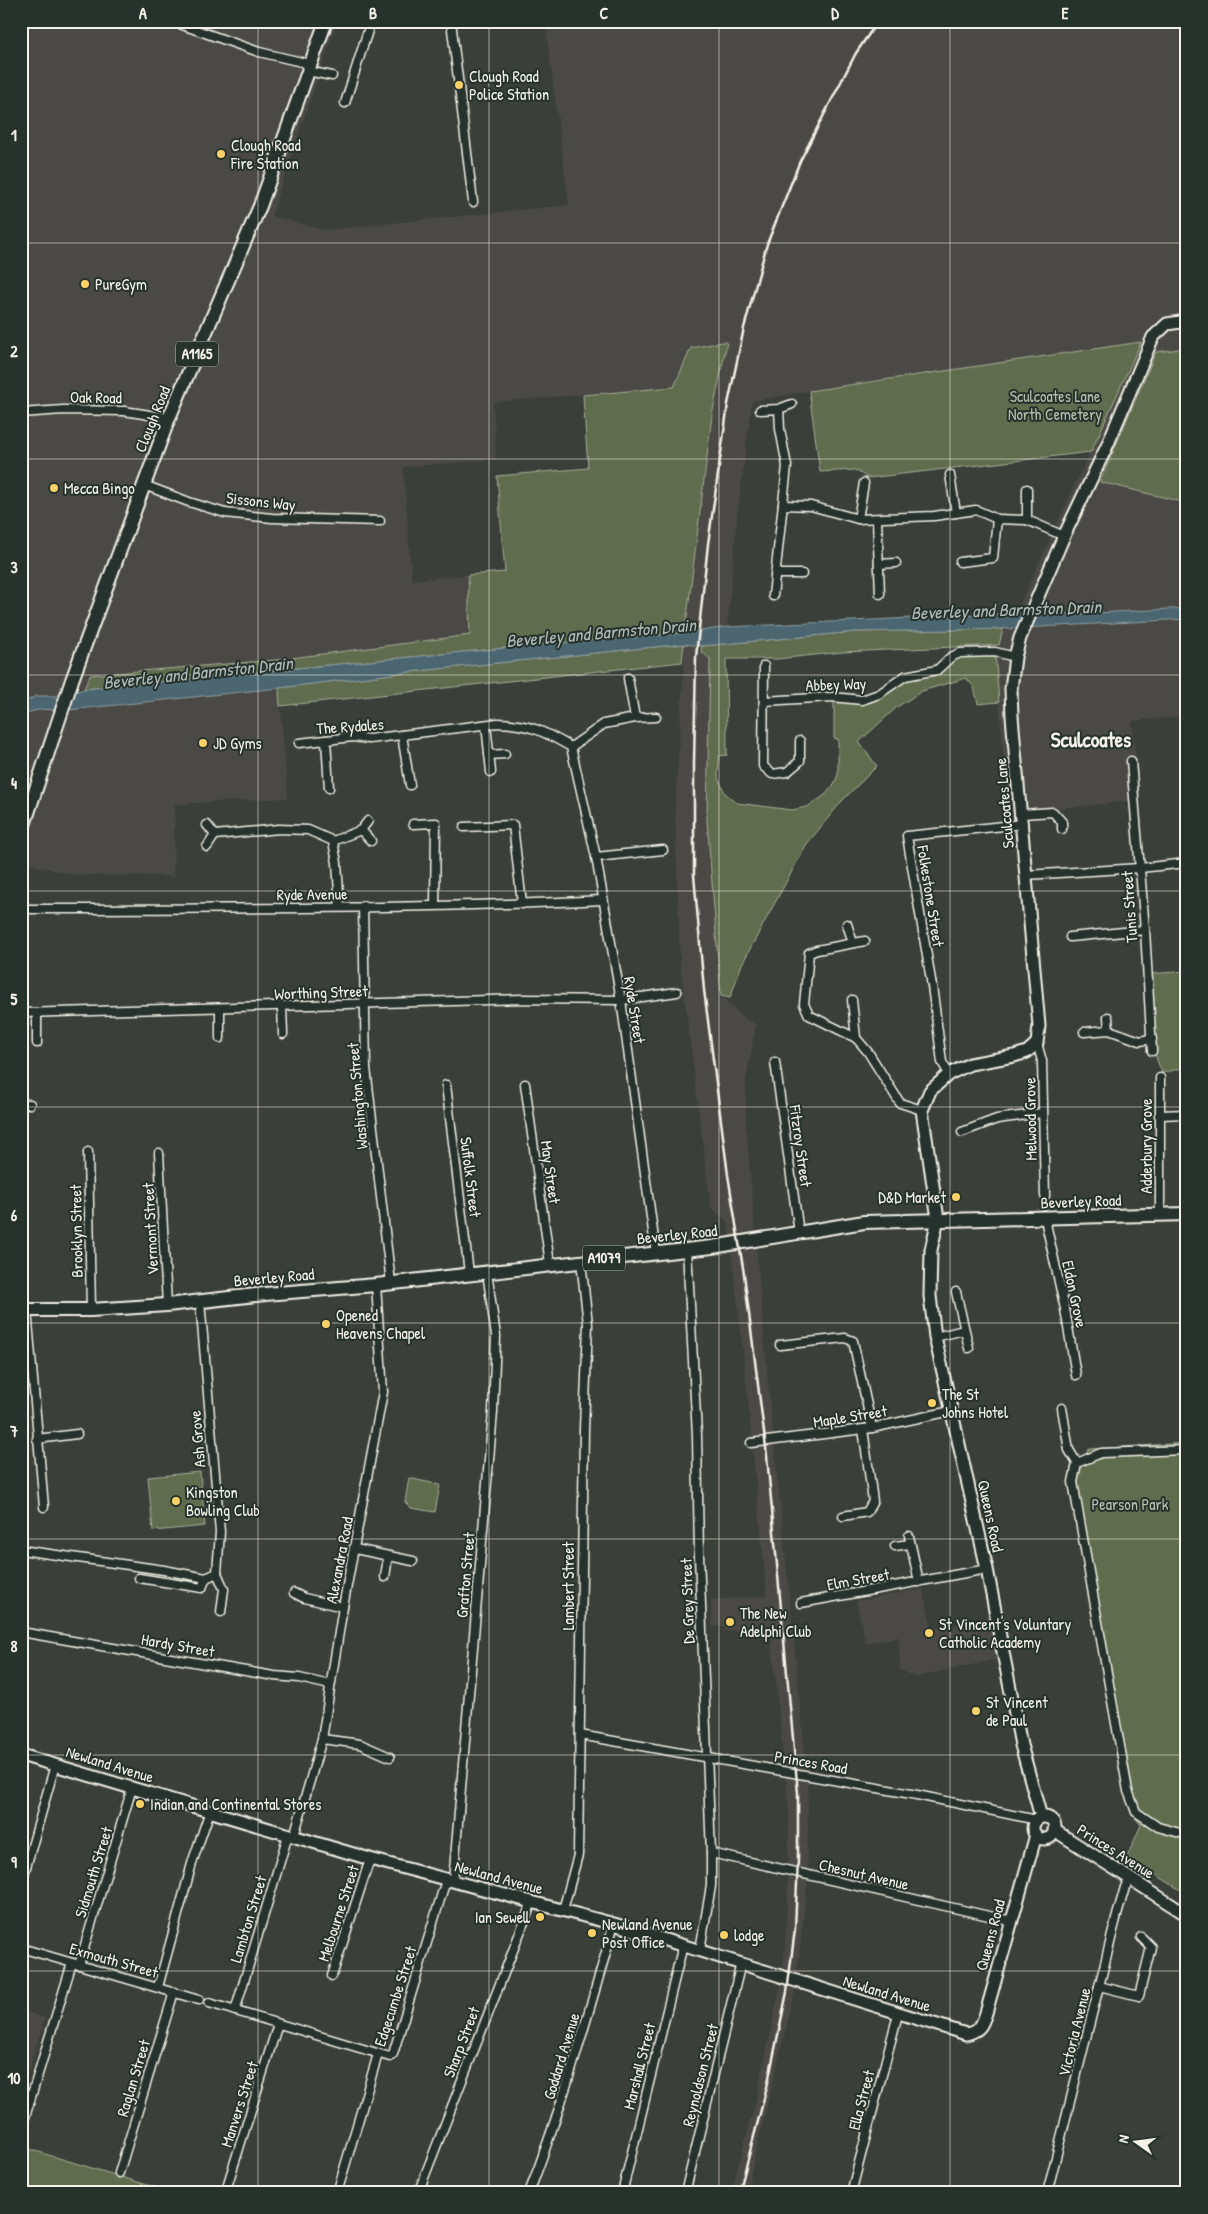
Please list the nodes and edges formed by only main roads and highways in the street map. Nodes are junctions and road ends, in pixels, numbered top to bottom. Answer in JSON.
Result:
{"nodes":[{"id":1,"x":326,"y":21,"type":"edge"},
{"id":2,"x":21,"y":834,"type":"edge"},
{"id":3,"x":1187,"y":1214,"type":"edge"},
{"id":4,"x":24,"y":1310,"type":"edge"}],
"edges":[{"from":1,"to":2,"type":"main road","name":"Clough Road","number":"A1165"},
{"from":3,"to":4,"type":"main road","name":"Beverley Road","number":"A1079"}]}
